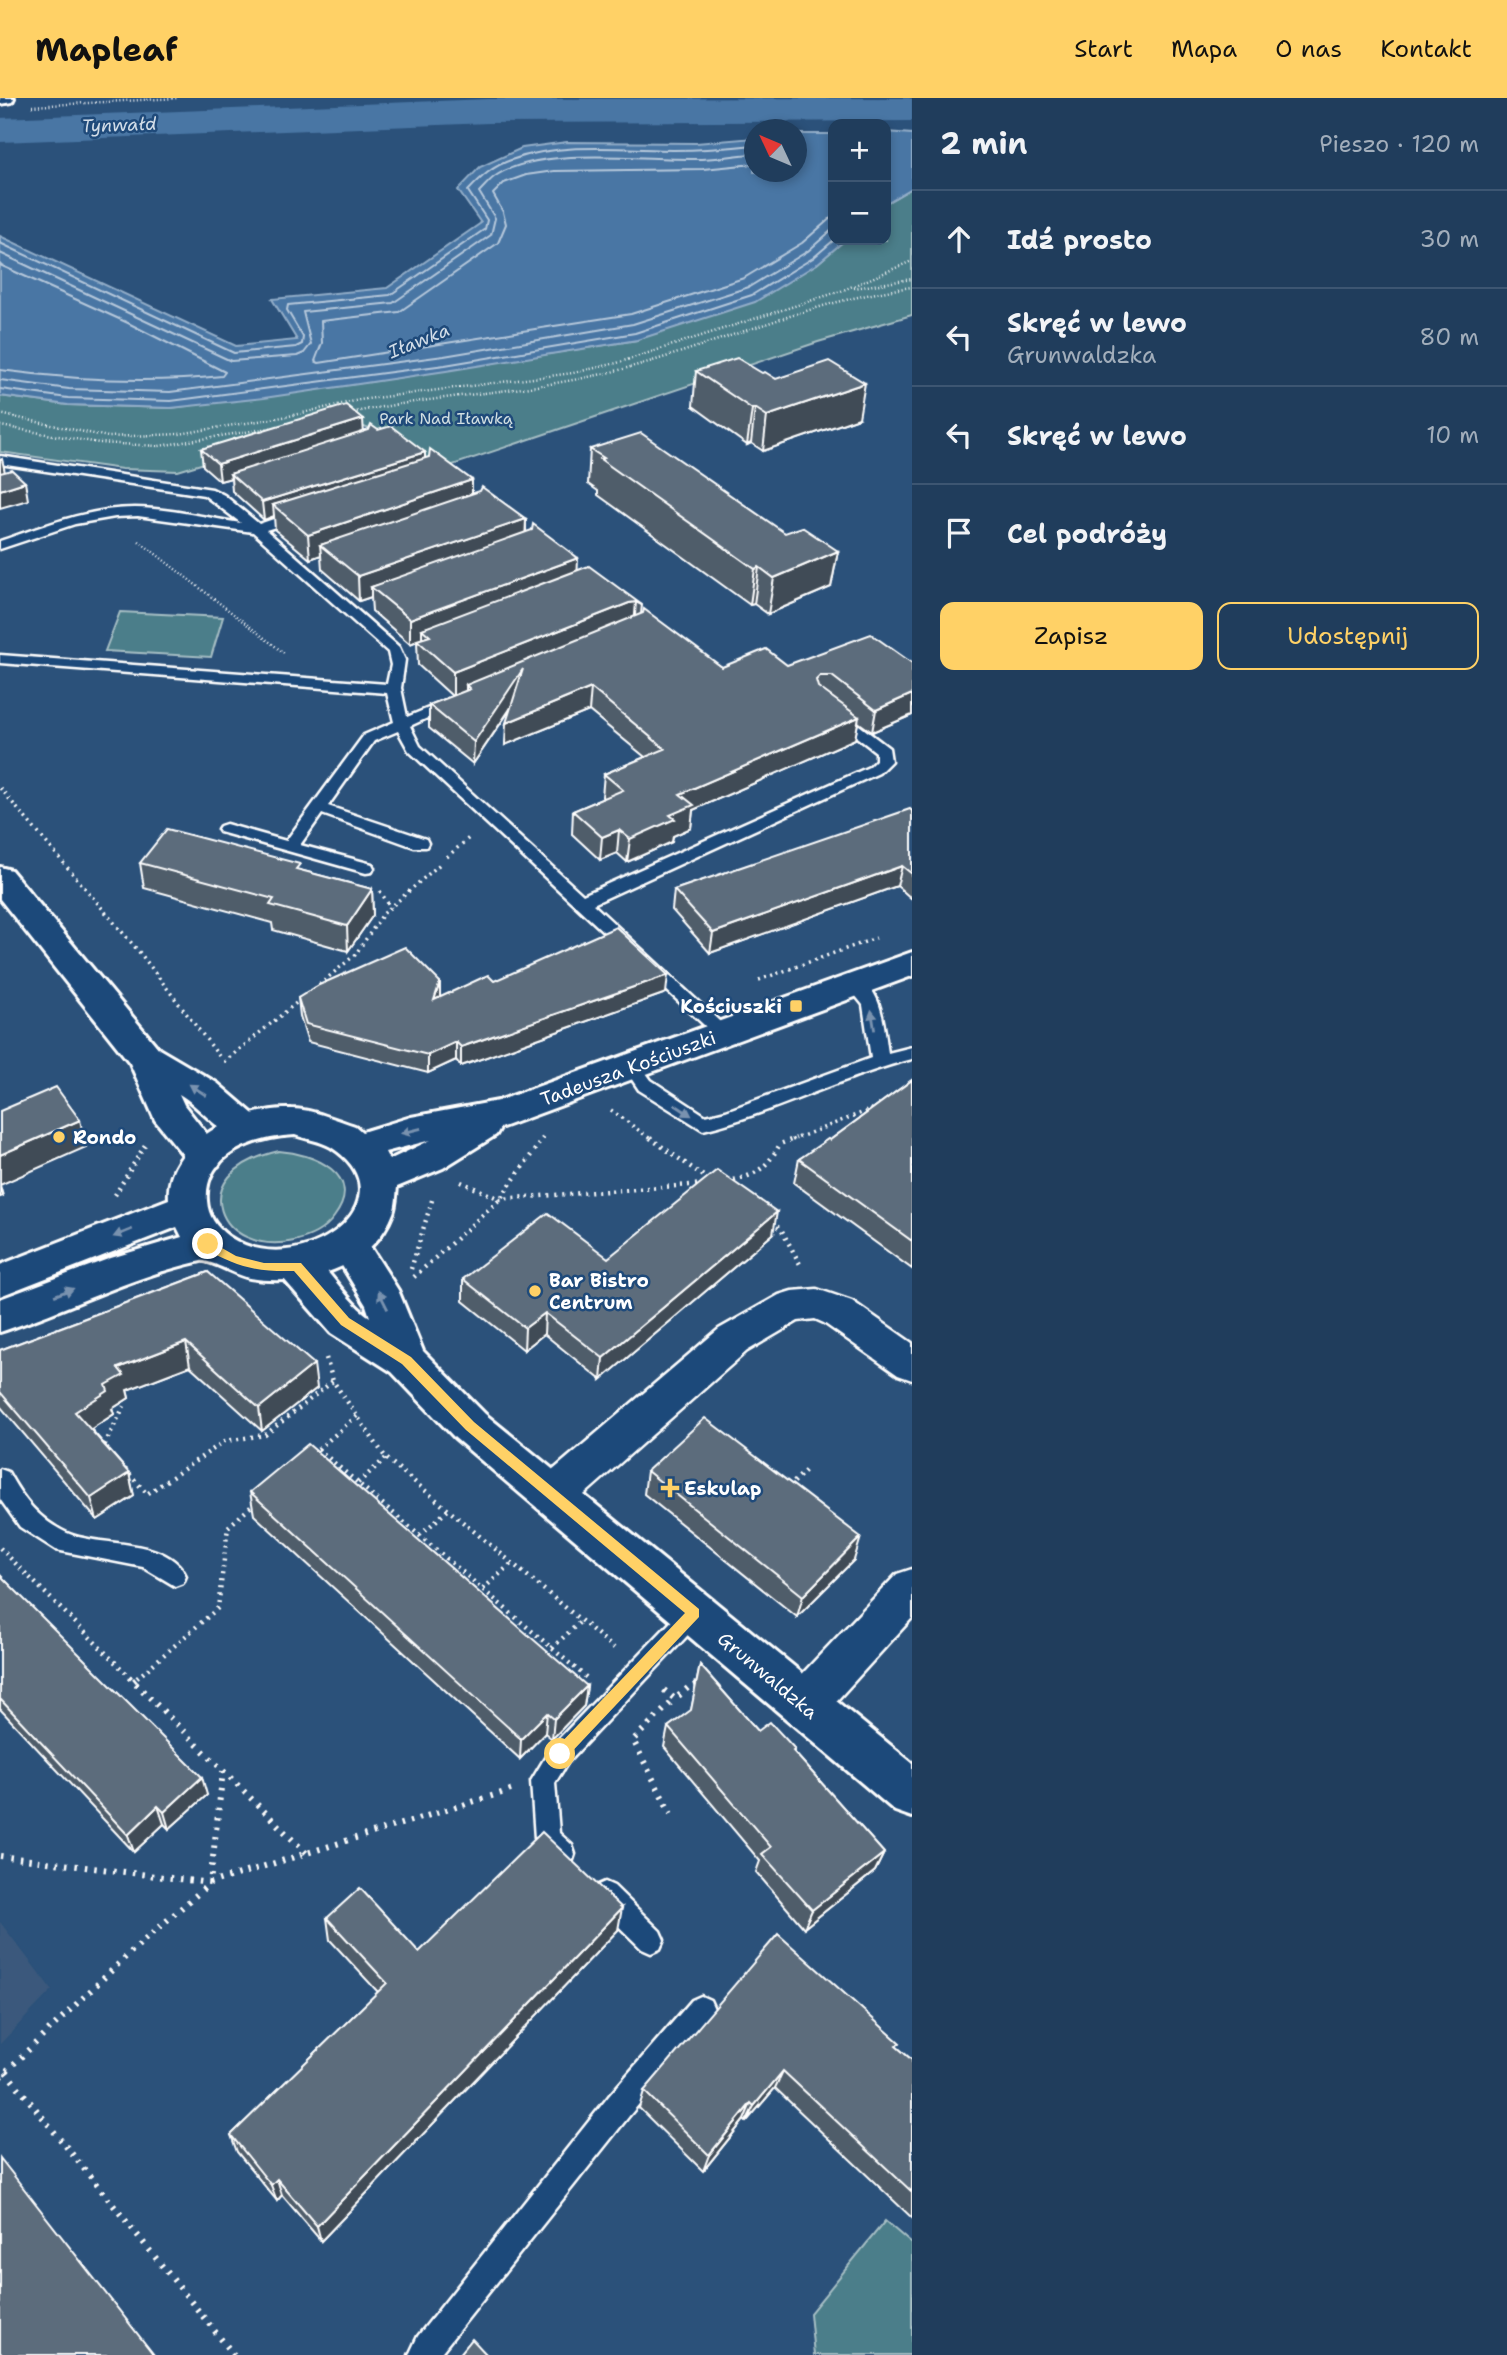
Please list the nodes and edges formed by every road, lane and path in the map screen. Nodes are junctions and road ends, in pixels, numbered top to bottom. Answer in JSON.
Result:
{"nodes":[{"id":1,"x":0,"y":98,"type":"edge"},
{"id":2,"x":5,"y":98,"type":"edge"},
{"id":3,"x":178,"y":98,"type":"edge"},
{"id":4,"x":27,"y":106,"type":"dead end"},
{"id":5,"x":912,"y":261,"type":"edge"},
{"id":6,"x":912,"y":279,"type":"edge"},
{"id":7,"x":912,"y":287,"type":"edge"},
{"id":8,"x":841,"y":291,"type":"junction"},
{"id":9,"x":0,"y":414,"type":"edge"},
{"id":10,"x":344,"y":414,"type":"edge"},
{"id":11,"x":0,"y":426,"type":"edge"},
{"id":12,"x":280,"y":426,"type":"edge"},
{"id":13,"x":0,"y":460,"type":"edge"},
{"id":14,"x":57,"y":468,"type":"junction"},
{"id":15,"x":23,"y":478,"type":"edge"},
{"id":16,"x":308,"y":512,"type":"edge"},
{"id":17,"x":257,"y":529,"type":"junction"},
{"id":18,"x":132,"y":535,"type":"dead end"},
{"id":19,"x":0,"y":545,"type":"edge"},
{"id":20,"x":284,"y":653,"type":"dead end"},
{"id":21,"x":0,"y":659,"type":"edge"},
{"id":22,"x":394,"y":689,"type":"junction"},
{"id":23,"x":466,"y":698,"type":"edge"},
{"id":24,"x":821,"y":704,"type":"edge"},
{"id":25,"x":401,"y":723,"type":"junction"},
{"id":26,"x":0,"y":788,"type":"edge"},
{"id":27,"x":318,"y":808,"type":"junction"},
{"id":28,"x":494,"y":821,"type":"junction"},
{"id":29,"x":226,"y":829,"type":"dead end"},
{"id":30,"x":420,"y":843,"type":"dead end"},
{"id":31,"x":290,"y":847,"type":"junction"},
{"id":32,"x":366,"y":867,"type":"dead end"},
{"id":33,"x":0,"y":877,"type":"edge"},
{"id":34,"x":582,"y":902,"type":"junction"},
{"id":35,"x":909,"y":968,"type":"edge"},
{"id":36,"x":855,"y":984,"type":"junction"},
{"id":37,"x":723,"y":1033,"type":"junction"},
{"id":38,"x":912,"y":1054,"type":"edge"},
{"id":39,"x":146,"y":1058,"type":"junction"},
{"id":40,"x":880,"y":1061,"type":"junction"},
{"id":41,"x":224,"y":1063,"type":"junction"},
{"id":42,"x":632,"y":1066,"type":"junction"},
{"id":43,"x":228,"y":1070,"type":"dead end"},
{"id":44,"x":888,"y":1101,"type":"edge"},
{"id":45,"x":602,"y":1103,"type":"dead end"},
{"id":46,"x":502,"y":1114,"type":"junction"},
{"id":47,"x":246,"y":1129,"type":"junction"},
{"id":48,"x":546,"y":1135,"type":"dead end"},
{"id":49,"x":148,"y":1141,"type":"dead end"},
{"id":50,"x":360,"y":1146,"type":"junction"},
{"id":51,"x":205,"y":1156,"type":"junction"},
{"id":52,"x":379,"y":1179,"type":"junction"},
{"id":53,"x":453,"y":1179,"type":"dead end"},
{"id":54,"x":723,"y":1182,"type":"edge"},
{"id":55,"x":437,"y":1186,"type":"dead end"},
{"id":56,"x":113,"y":1199,"type":"dead end"},
{"id":57,"x":500,"y":1199,"type":"junction"},
{"id":58,"x":187,"y":1207,"type":"junction"},
{"id":59,"x":769,"y":1221,"type":"edge"},
{"id":60,"x":208,"y":1244,"type":"junction"},
{"id":61,"x":349,"y":1246,"type":"junction"},
{"id":62,"x":297,"y":1267,"type":"junction"},
{"id":63,"x":808,"y":1270,"type":"dead end"},
{"id":64,"x":0,"y":1281,"type":"edge"},
{"id":65,"x":0,"y":1316,"type":"edge"},
{"id":66,"x":323,"y":1348,"type":"dead end"},
{"id":67,"x":407,"y":1360,"type":"junction"},
{"id":68,"x":912,"y":1364,"type":"edge"},
{"id":69,"x":333,"y":1381,"type":"junction"},
{"id":70,"x":124,"y":1406,"type":"edge"},
{"id":71,"x":357,"y":1416,"type":"junction"},
{"id":72,"x":318,"y":1449,"type":"junction"},
{"id":73,"x":113,"y":1455,"type":"edge"},
{"id":74,"x":308,"y":1457,"type":"edge"},
{"id":75,"x":386,"y":1458,"type":"junction"},
{"id":76,"x":121,"y":1465,"type":"edge"},
{"id":77,"x":808,"y":1468,"type":"dead end"},
{"id":78,"x":0,"y":1478,"type":"edge"},
{"id":79,"x":779,"y":1479,"type":"edge"},
{"id":80,"x":358,"y":1483,"type":"junction"},
{"id":81,"x":553,"y":1496,"type":"junction"},
{"id":82,"x":258,"y":1501,"type":"edge"},
{"id":83,"x":448,"y":1510,"type":"junction"},
{"id":84,"x":420,"y":1535,"type":"junction"},
{"id":85,"x":0,"y":1548,"type":"edge"},
{"id":86,"x":512,"y":1563,"type":"junction"},
{"id":87,"x":175,"y":1576,"type":"dead end"},
{"id":88,"x":912,"y":1588,"type":"edge"},
{"id":89,"x":483,"y":1589,"type":"junction"},
{"id":90,"x":694,"y":1613,"type":"junction"},
{"id":91,"x":580,"y":1621,"type":"junction"},
{"id":92,"x":552,"y":1648,"type":"junction"},
{"id":93,"x":639,"y":1669,"type":"junction"},
{"id":94,"x":708,"y":1680,"type":"edge"},
{"id":95,"x":134,"y":1681,"type":"junction"},
{"id":96,"x":611,"y":1699,"type":"junction"},
{"id":97,"x":675,"y":1699,"type":"junction"},
{"id":98,"x":803,"y":1706,"type":"junction"},
{"id":99,"x":223,"y":1770,"type":"junction"},
{"id":100,"x":543,"y":1781,"type":"junction"},
{"id":101,"x":912,"y":1794,"type":"edge"},
{"id":102,"x":671,"y":1814,"type":"dead end"},
{"id":103,"x":307,"y":1854,"type":"junction"},
{"id":104,"x":0,"y":1856,"type":"edge"},
{"id":105,"x":210,"y":1883,"type":"junction"},
{"id":106,"x":651,"y":1940,"type":"dead end"},
{"id":107,"x":701,"y":2008,"type":"dead end"},
{"id":108,"x":3,"y":2075,"type":"edge"},
{"id":109,"x":234,"y":2355,"type":"edge"},
{"id":110,"x":424,"y":2355,"type":"edge"}],
"edges":[{"from":1,"to":2,"type":"main road"},
{"from":3,"to":4,"type":"path"},
{"from":5,"to":8,"type":"path"},
{"from":6,"to":8,"type":"path"},
{"from":7,"to":10,"type":"path"},
{"from":8,"to":9,"type":"path"},
{"from":11,"to":12,"type":"path"},
{"from":13,"to":14,"type":"lane"},
{"from":14,"to":15,"type":"lane"},
{"from":14,"to":17,"type":"lane"},
{"from":16,"to":17,"type":"lane"},
{"from":17,"to":19,"type":"lane"},
{"from":17,"to":22,"type":"lane"},
{"from":18,"to":20,"type":"path"},
{"from":21,"to":22,"type":"lane"},
{"from":22,"to":25,"type":"lane"},
{"from":23,"to":25,"type":"lane"},
{"from":24,"to":34,"type":"lane"},
{"from":25,"to":27,"type":"lane"},
{"from":25,"to":28,"type":"lane"},
{"from":26,"to":41,"type":"path"},
{"from":27,"to":30,"type":"lane"},
{"from":27,"to":31,"type":"lane"},
{"from":28,"to":34,"type":"lane"},
{"from":28,"to":41,"type":"path"},
{"from":29,"to":31,"type":"lane"},
{"from":31,"to":32,"type":"lane"},
{"from":33,"to":39,"type":"main road"},
{"from":34,"to":37,"type":"lane"},
{"from":35,"to":36,"type":"main road","name":"Tadeusza Kościuszki"},
{"from":36,"to":37,"type":"main road","name":"Tadeusza Kościuszki"},
{"from":40,"to":36,"type":"lane","one_way":true},
{"from":37,"to":42,"type":"main road","name":"Tadeusza Kościuszki"},
{"from":38,"to":40,"type":"lane"},
{"from":47,"to":39,"type":"main road","one_way":true},
{"from":39,"to":51,"type":"main road"},
{"from":42,"to":40,"type":"lane","one_way":true},
{"from":41,"to":43,"type":"path"},
{"from":42,"to":46,"type":"main road","name":"Tadeusza Kościuszki"},
{"from":44,"to":54,"type":"path"},
{"from":45,"to":57,"type":"path"},
{"from":46,"to":50,"type":"main road","name":"Tadeusza Kościuszki","one_way":true},
{"from":46,"to":52,"type":"main road","name":"Tadeusza Kościuszki"},
{"from":47,"to":50,"type":"main road"},
{"from":47,"to":51,"type":"main road"},
{"from":48,"to":57,"type":"path"},
{"from":49,"to":56,"type":"path"},
{"from":50,"to":52,"type":"main road"},
{"from":51,"to":58,"type":"main road"},
{"from":52,"to":61,"type":"main road"},
{"from":53,"to":57,"type":"path"},
{"from":55,"to":57,"type":"path"},
{"from":58,"to":60,"type":"main road"},
{"from":58,"to":64,"type":"main road","one_way":true},
{"from":59,"to":63,"type":"path"},
{"from":60,"to":62,"type":"main road"},
{"from":65,"to":60,"type":"main road","one_way":true},
{"from":61,"to":62,"type":"main road"},
{"from":67,"to":61,"type":"main road","name":"Grunwaldzka","one_way":true},
{"from":62,"to":67,"type":"main road","name":"Grunwaldzka"},
{"from":66,"to":69,"type":"path"},
{"from":67,"to":81,"type":"main road","name":"Grunwaldzka"},
{"from":68,"to":81,"type":"street"},
{"from":69,"to":71,"type":"path"},
{"from":69,"to":76,"type":"path"},
{"from":70,"to":73,"type":"path"},
{"from":71,"to":72,"type":"path"},
{"from":71,"to":75,"type":"path"},
{"from":72,"to":74,"type":"path"},
{"from":72,"to":80,"type":"path"},
{"from":75,"to":80,"type":"path"},
{"from":75,"to":83,"type":"path"},
{"from":77,"to":79,"type":"path"},
{"from":78,"to":87,"type":"lane"},
{"from":80,"to":84,"type":"path"},
{"from":81,"to":90,"type":"main road","name":"Grunwaldzka"},
{"from":82,"to":95,"type":"path"},
{"from":83,"to":84,"type":"path"},
{"from":83,"to":86,"type":"path"},
{"from":84,"to":89,"type":"path"},
{"from":85,"to":95,"type":"path"},
{"from":86,"to":89,"type":"path"},
{"from":86,"to":91,"type":"path"},
{"from":88,"to":98,"type":"street"},
{"from":89,"to":92,"type":"path"},
{"from":90,"to":93,"type":"lane"},
{"from":90,"to":98,"type":"main road","name":"Grunwaldzka"},
{"from":91,"to":92,"type":"path"},
{"from":91,"to":93,"type":"path"},
{"from":92,"to":96,"type":"path"},
{"from":93,"to":96,"type":"lane"},
{"from":93,"to":97,"type":"path"},
{"from":94,"to":97,"type":"path"},
{"from":95,"to":99,"type":"path"},
{"from":96,"to":100,"type":"lane"},
{"from":97,"to":102,"type":"path"},
{"from":98,"to":101,"type":"main road","name":"Grunwaldzka"},
{"from":99,"to":103,"type":"path"},
{"from":99,"to":105,"type":"path"},
{"from":100,"to":103,"type":"path"},
{"from":100,"to":106,"type":"lane"},
{"from":103,"to":105,"type":"path"},
{"from":104,"to":105,"type":"path"},
{"from":105,"to":108,"type":"path"},
{"from":107,"to":110,"type":"lane"},
{"from":108,"to":109,"type":"path"}]}
